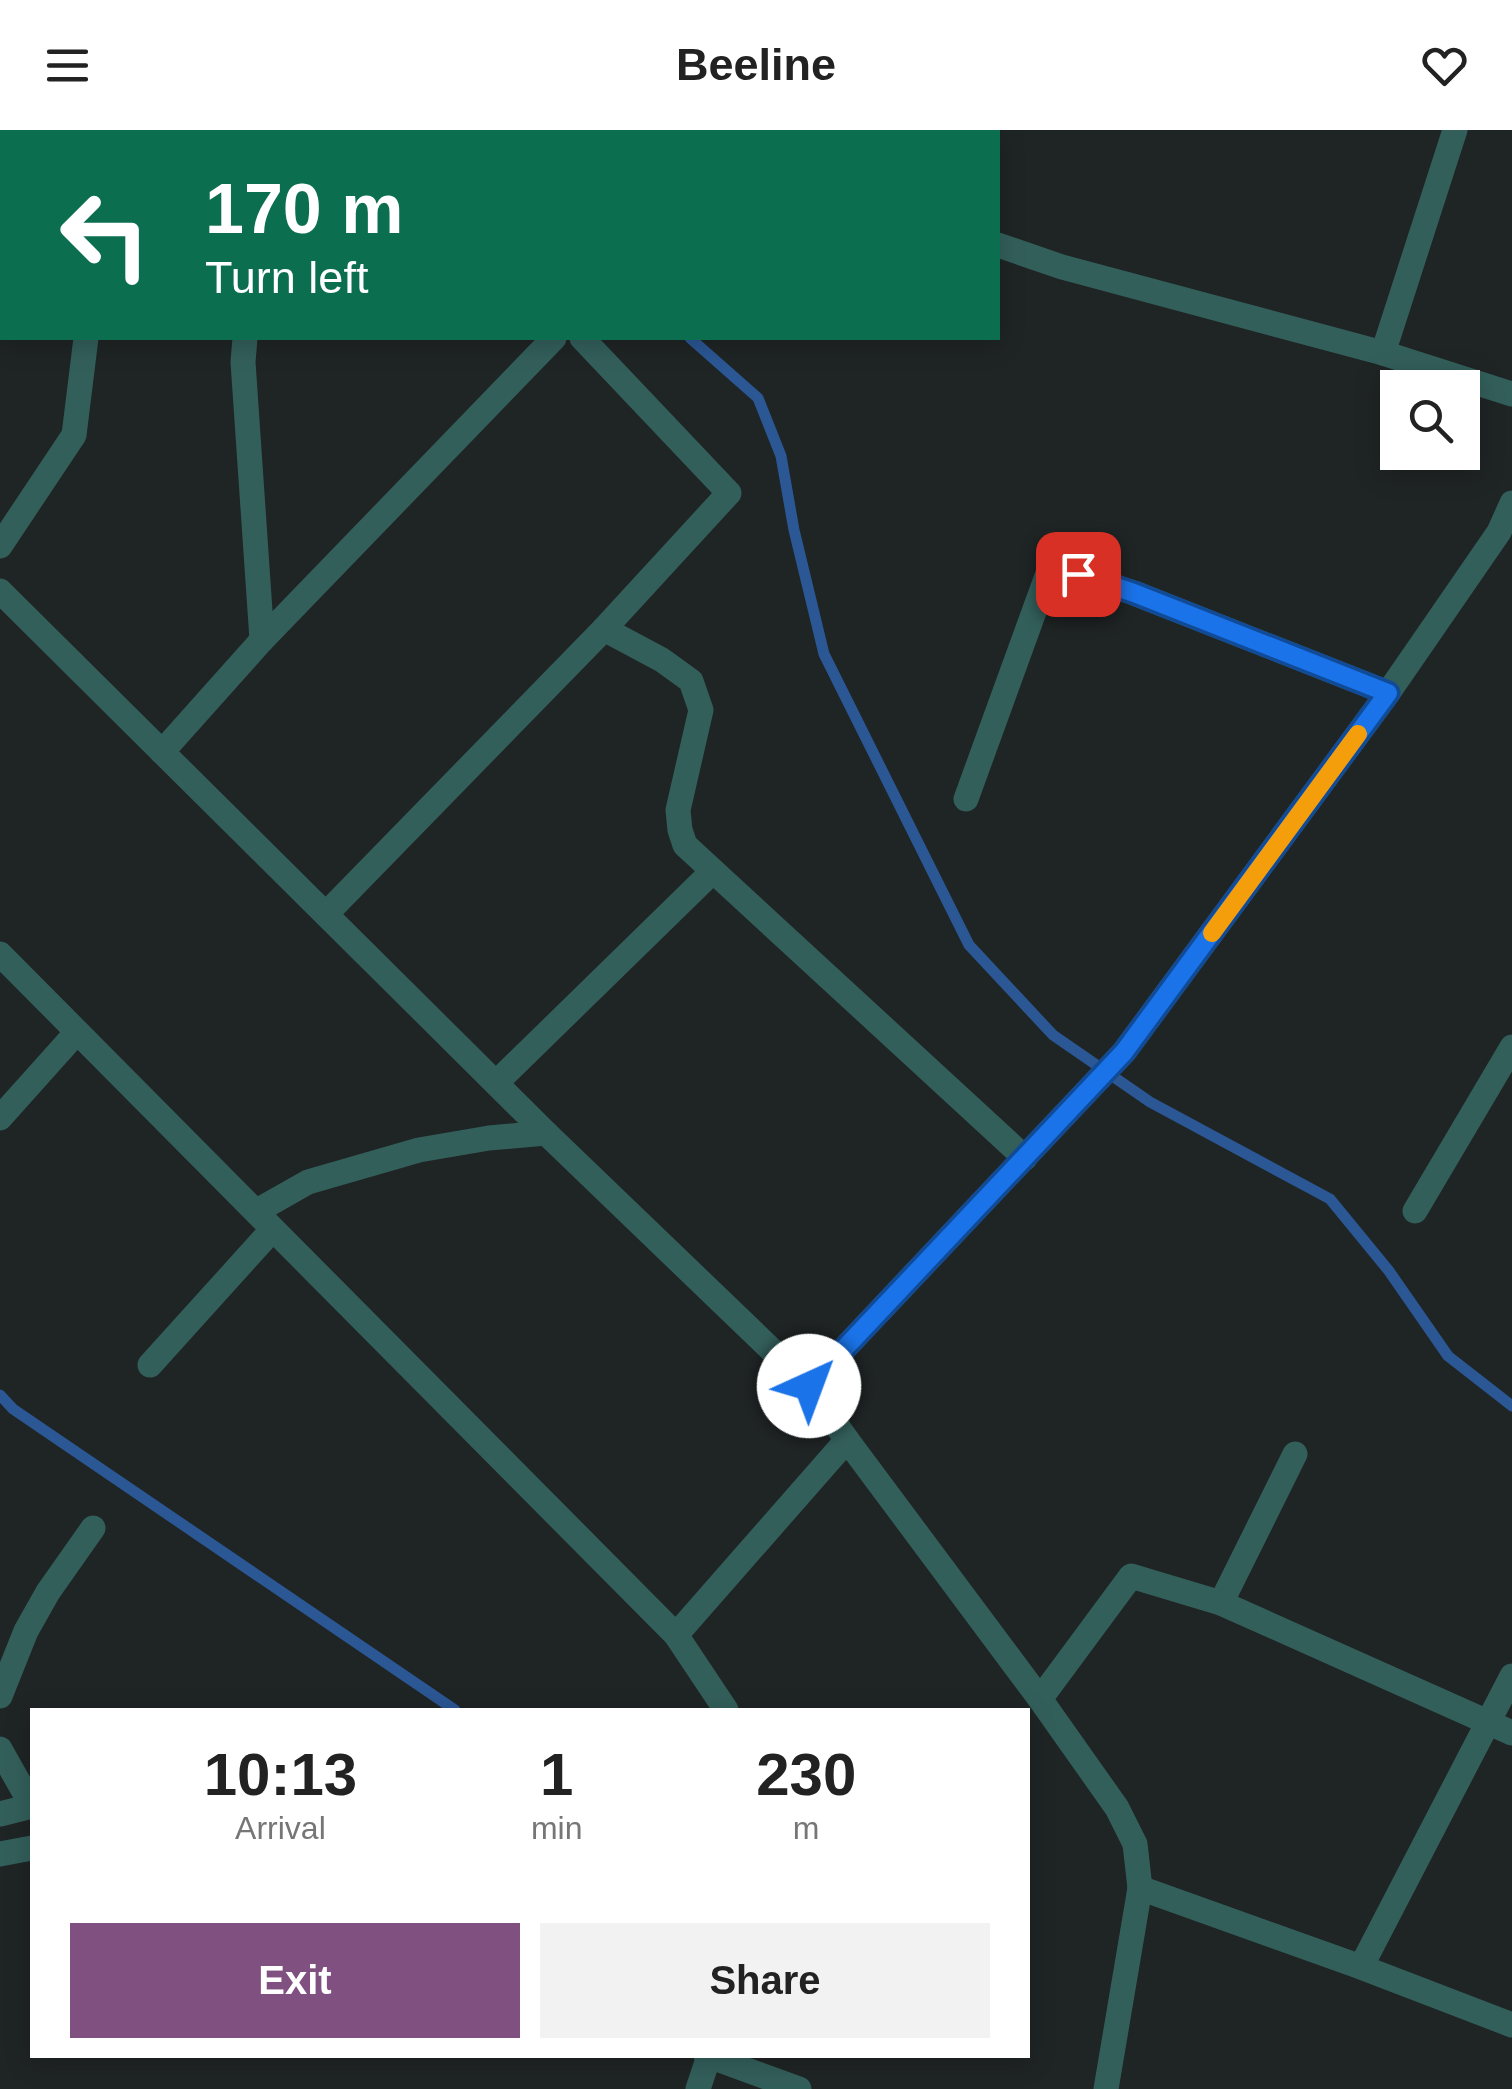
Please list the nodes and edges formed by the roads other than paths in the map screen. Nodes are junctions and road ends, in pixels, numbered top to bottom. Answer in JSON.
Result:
{"nodes":[{"id":1,"x":1455,"y":130,"type":"edge"},
{"id":2,"x":1000,"y":246,"type":"edge"},
{"id":3,"x":86,"y":340,"type":"edge"},
{"id":4,"x":245,"y":340,"type":"edge"},
{"id":5,"x":552,"y":340,"type":"edge"},
{"id":6,"x":584,"y":340,"type":"edge"},
{"id":7,"x":1383,"y":353,"type":"junction"},
{"id":8,"x":1512,"y":394,"type":"edge"},
{"id":9,"x":1512,"y":503,"type":"edge"},
{"id":10,"x":0,"y":546,"type":"edge"},
{"id":11,"x":0,"y":591,"type":"edge"},
{"id":12,"x":604,"y":629,"type":"junction"},
{"id":13,"x":262,"y":640,"type":"junction"},
{"id":14,"x":1388,"y":693,"type":"junction"},
{"id":15,"x":162,"y":752,"type":"junction"},
{"id":16,"x":966,"y":800,"type":"dead end"},
{"id":17,"x":713,"y":871,"type":"junction"},
{"id":18,"x":326,"y":914,"type":"junction"},
{"id":19,"x":0,"y":954,"type":"edge"},
{"id":20,"x":77,"y":1032,"type":"junction"},
{"id":21,"x":1512,"y":1046,"type":"edge"},
{"id":22,"x":496,"y":1083,"type":"junction"},
{"id":23,"x":0,"y":1118,"type":"edge"},
{"id":24,"x":546,"y":1134,"type":"junction"},
{"id":25,"x":1025,"y":1158,"type":"junction"},
{"id":26,"x":1415,"y":1211,"type":"dead end"},
{"id":27,"x":264,"y":1220,"type":"junction"},
{"id":28,"x":150,"y":1365,"type":"dead end"},
{"id":29,"x":809,"y":1386,"type":"junction"},
{"id":30,"x":847,"y":1440,"type":"junction"},
{"id":31,"x":1295,"y":1454,"type":"dead end"},
{"id":32,"x":94,"y":1528,"type":"dead end"},
{"id":33,"x":1221,"y":1603,"type":"junction"},
{"id":34,"x":676,"y":1634,"type":"junction"},
{"id":35,"x":1512,"y":1676,"type":"edge"},
{"id":36,"x":0,"y":1696,"type":"edge"},
{"id":37,"x":1040,"y":1699,"type":"junction"},
{"id":38,"x":725,"y":1708,"type":"edge"},
{"id":39,"x":1487,"y":1722,"type":"junction"},
{"id":40,"x":1512,"y":1733,"type":"edge"},
{"id":41,"x":0,"y":1749,"type":"edge"},
{"id":42,"x":30,"y":1802,"type":"edge"},
{"id":43,"x":30,"y":1806,"type":"edge"},
{"id":44,"x":0,"y":1814,"type":"edge"},
{"id":45,"x":30,"y":1848,"type":"edge"},
{"id":46,"x":0,"y":1854,"type":"edge"},
{"id":47,"x":1140,"y":1888,"type":"junction"},
{"id":48,"x":1361,"y":1966,"type":"junction"},
{"id":49,"x":1512,"y":2026,"type":"edge"},
{"id":50,"x":707,"y":2058,"type":"edge"},
{"id":51,"x":721,"y":2058,"type":"edge"},
{"id":52,"x":753,"y":2063,"type":"edge"},
{"id":53,"x":698,"y":2089,"type":"edge"},
{"id":54,"x":799,"y":2089,"type":"edge"},
{"id":55,"x":1106,"y":2089,"type":"edge"}],
"edges":[{"from":1,"to":7,"type":"street"},
{"from":2,"to":7,"type":"street"},
{"from":3,"to":10,"type":"street"},
{"from":4,"to":13,"type":"street"},
{"from":5,"to":13,"type":"street"},
{"from":6,"to":12,"type":"street"},
{"from":7,"to":8,"type":"street"},
{"from":9,"to":14,"type":"street"},
{"from":11,"to":15,"type":"street"},
{"from":12,"to":17,"type":"street"},
{"from":12,"to":18,"type":"street"},
{"from":13,"to":15,"type":"street"},
{"from":14,"to":16,"type":"street"},
{"from":14,"to":25,"type":"street"},
{"from":15,"to":18,"type":"street"},
{"from":17,"to":22,"type":"street"},
{"from":17,"to":25,"type":"street"},
{"from":18,"to":22,"type":"street"},
{"from":19,"to":20,"type":"street"},
{"from":20,"to":23,"type":"street"},
{"from":20,"to":27,"type":"street"},
{"from":21,"to":26,"type":"street"},
{"from":22,"to":24,"type":"street"},
{"from":24,"to":27,"type":"street"},
{"from":24,"to":29,"type":"street"},
{"from":25,"to":29,"type":"street"},
{"from":27,"to":28,"type":"street"},
{"from":27,"to":34,"type":"street"},
{"from":29,"to":30,"type":"street"},
{"from":30,"to":34,"type":"street"},
{"from":30,"to":37,"type":"street"},
{"from":31,"to":33,"type":"street"},
{"from":32,"to":36,"type":"street"},
{"from":33,"to":37,"type":"street"},
{"from":33,"to":39,"type":"street"},
{"from":34,"to":38,"type":"street"},
{"from":35,"to":39,"type":"street"},
{"from":37,"to":47,"type":"street"},
{"from":39,"to":40,"type":"street"},
{"from":39,"to":48,"type":"street"},
{"from":41,"to":42,"type":"street"},
{"from":43,"to":44,"type":"street"},
{"from":45,"to":46,"type":"street"},
{"from":47,"to":48,"type":"street"},
{"from":47,"to":55,"type":"street"},
{"from":48,"to":49,"type":"street"},
{"from":50,"to":53,"type":"street"},
{"from":51,"to":52,"type":"street"},
{"from":52,"to":54,"type":"street"}]}
